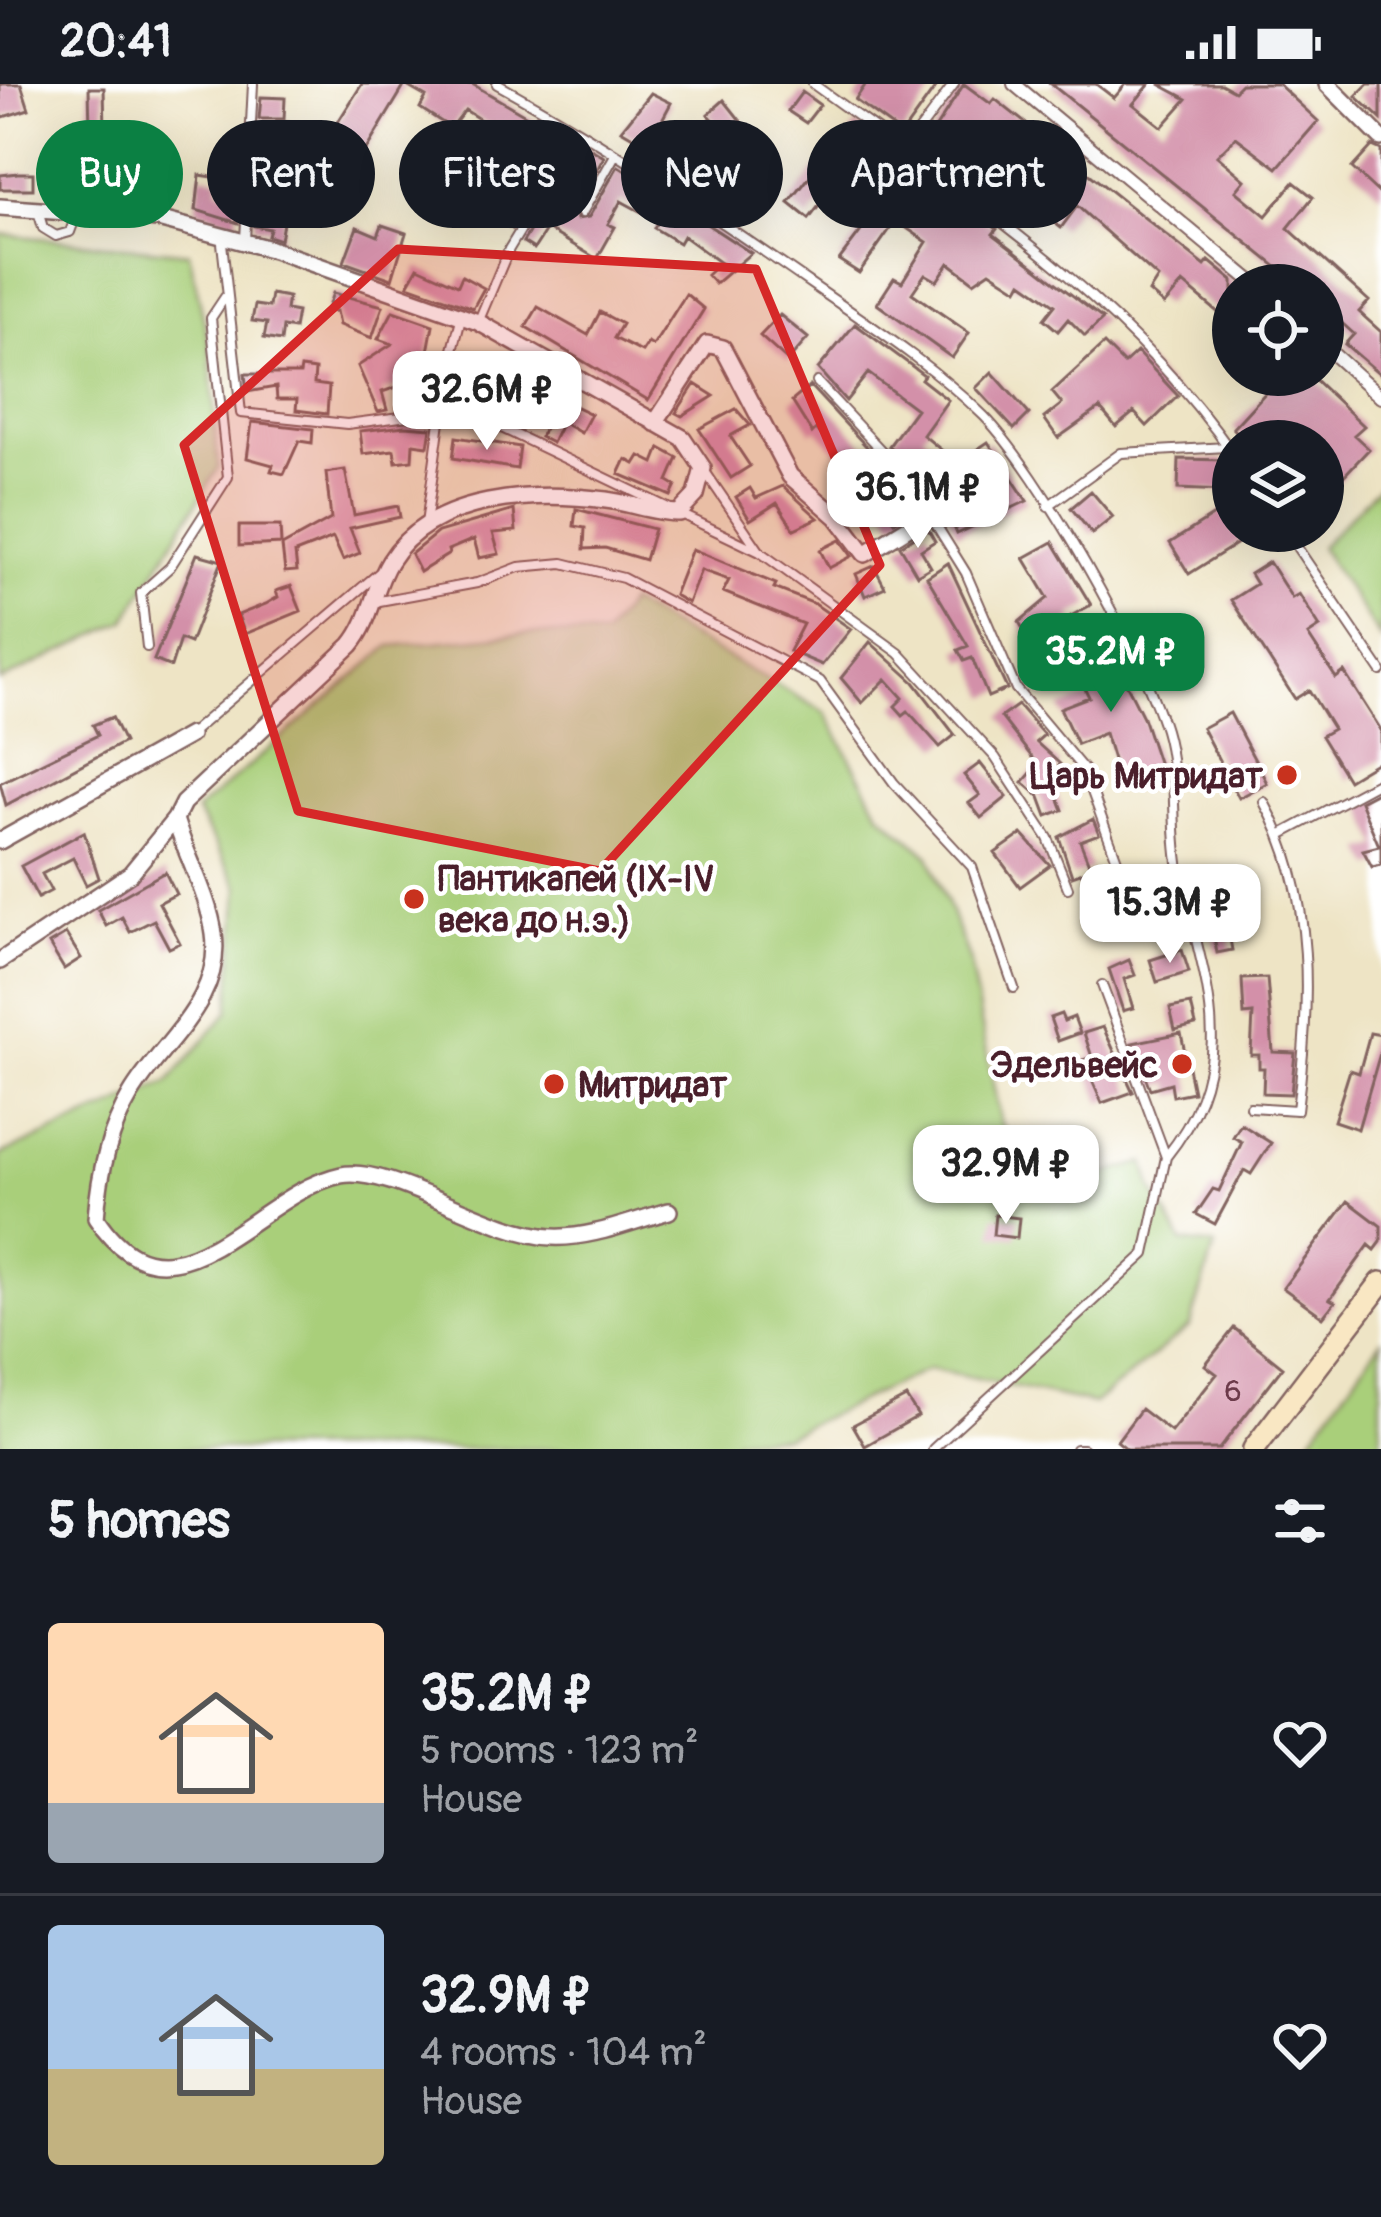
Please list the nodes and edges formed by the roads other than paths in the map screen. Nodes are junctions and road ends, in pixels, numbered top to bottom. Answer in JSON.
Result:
{"nodes":[{"id":1,"x":253,"y":84,"type":"edge"},
{"id":2,"x":497,"y":84,"type":"edge"},
{"id":3,"x":814,"y":84,"type":"edge"},
{"id":4,"x":954,"y":84,"type":"edge"},
{"id":5,"x":1014,"y":84,"type":"edge"},
{"id":6,"x":1327,"y":84,"type":"edge"},
{"id":7,"x":556,"y":120,"type":"edge"},
{"id":8,"x":865,"y":120,"type":"edge"},
{"id":9,"x":927,"y":120,"type":"edge"},
{"id":10,"x":1381,"y":138,"type":"edge"},
{"id":11,"x":597,"y":144,"type":"edge"},
{"id":12,"x":615,"y":154,"type":"junction"},
{"id":13,"x":597,"y":186,"type":"edge"},
{"id":14,"x":0,"y":207,"type":"edge"},
{"id":15,"x":36,"y":210,"type":"edge"},
{"id":16,"x":183,"y":224,"type":"edge"},
{"id":17,"x":43,"y":228,"type":"edge"},
{"id":18,"x":71,"y":228,"type":"edge"},
{"id":19,"x":522,"y":228,"type":"edge"},
{"id":20,"x":1007,"y":228,"type":"edge"},
{"id":21,"x":221,"y":232,"type":"junction"},
{"id":22,"x":244,"y":241,"type":"junction"},
{"id":23,"x":1231,"y":264,"type":"edge"},
{"id":24,"x":226,"y":296,"type":"junction"},
{"id":25,"x":470,"y":318,"type":"junction"},
{"id":26,"x":1344,"y":364,"type":"edge"},
{"id":27,"x":817,"y":382,"type":"dead end"},
{"id":28,"x":1381,"y":397,"type":"edge"},
{"id":29,"x":441,"y":413,"type":"junction"},
{"id":30,"x":655,"y":423,"type":"junction"},
{"id":31,"x":1212,"y":425,"type":"edge"},
{"id":32,"x":1212,"y":451,"type":"edge"},
{"id":33,"x":703,"y":468,"type":"junction"},
{"id":34,"x":1048,"y":506,"type":"junction"},
{"id":35,"x":679,"y":513,"type":"junction"},
{"id":36,"x":930,"y":514,"type":"junction"},
{"id":37,"x":426,"y":526,"type":"junction"},
{"id":38,"x":760,"y":552,"type":"junction"},
{"id":39,"x":1300,"y":552,"type":"edge"},
{"id":40,"x":389,"y":562,"type":"junction"},
{"id":41,"x":374,"y":602,"type":"junction"},
{"id":42,"x":147,"y":647,"type":"dead end"},
{"id":43,"x":1381,"y":671,"type":"edge"},
{"id":44,"x":190,"y":735,"type":"joint"},
{"id":45,"x":1381,"y":781,"type":"edge"},
{"id":46,"x":1264,"y":802,"type":"dead end"},
{"id":47,"x":175,"y":819,"type":"junction"},
{"id":48,"x":1282,"y":834,"type":"junction"},
{"id":49,"x":0,"y":841,"type":"edge"},
{"id":50,"x":1067,"y":889,"type":"dead end"},
{"id":51,"x":1138,"y":916,"type":"dead end"},
{"id":52,"x":0,"y":961,"type":"edge"},
{"id":53,"x":1102,"y":985,"type":"dead end"},
{"id":54,"x":1013,"y":988,"type":"dead end"},
{"id":55,"x":1250,"y":1107,"type":"dead end"},
{"id":56,"x":1166,"y":1157,"type":"junction"},
{"id":57,"x":669,"y":1211,"type":"dead end"},
{"id":58,"x":1381,"y":1283,"type":"edge"},
{"id":59,"x":933,"y":1449,"type":"edge"},
{"id":60,"x":1254,"y":1449,"type":"edge"}],
"edges":[{"from":1,"to":22,"type":"lane"},
{"from":2,"to":7,"type":"lane"},
{"from":3,"to":8,"type":"lane"},
{"from":4,"to":9,"type":"lane"},
{"from":5,"to":23,"type":"street"},
{"from":6,"to":10,"type":"street"},
{"from":11,"to":12,"type":"lane"},
{"from":12,"to":13,"type":"lane"},
{"from":12,"to":34,"type":"lane"},
{"from":14,"to":15,"type":"street"},
{"from":16,"to":21,"type":"street"},
{"from":17,"to":18,"type":"lane"},
{"from":19,"to":25,"type":"lane"},
{"from":20,"to":31,"type":"lane"},
{"from":21,"to":22,"type":"street"},
{"from":21,"to":24,"type":"lane"},
{"from":22,"to":25,"type":"street"},
{"from":24,"to":29,"type":"lane"},
{"from":24,"to":42,"type":"lane"},
{"from":25,"to":29,"type":"lane"},
{"from":25,"to":30,"type":"street"},
{"from":26,"to":28,"type":"street"},
{"from":27,"to":36,"type":"lane"},
{"from":29,"to":35,"type":"lane"},
{"from":29,"to":37,"type":"lane"},
{"from":30,"to":33,"type":"street"},
{"from":30,"to":36,"type":"street"},
{"from":32,"to":34,"type":"lane"},
{"from":33,"to":35,"type":"street"},
{"from":33,"to":38,"type":"lane"},
{"from":34,"to":56,"type":"lane"},
{"from":35,"to":37,"type":"street"},
{"from":35,"to":38,"type":"lane"},
{"from":36,"to":51,"type":"lane"},
{"from":37,"to":40,"type":"street"},
{"from":38,"to":50,"type":"lane"},
{"from":39,"to":43,"type":"lane"},
{"from":40,"to":41,"type":"street"},
{"from":40,"to":44,"type":"lane"},
{"from":41,"to":47,"type":"street"},
{"from":41,"to":54,"type":"lane"},
{"from":44,"to":49,"type":"street"},
{"from":45,"to":48,"type":"lane"},
{"from":46,"to":48,"type":"lane"},
{"from":47,"to":52,"type":"street"},
{"from":47,"to":57,"type":"street"},
{"from":48,"to":55,"type":"lane"},
{"from":53,"to":56,"type":"lane"},
{"from":56,"to":59,"type":"lane"},
{"from":58,"to":60,"type":"main road"}]}
